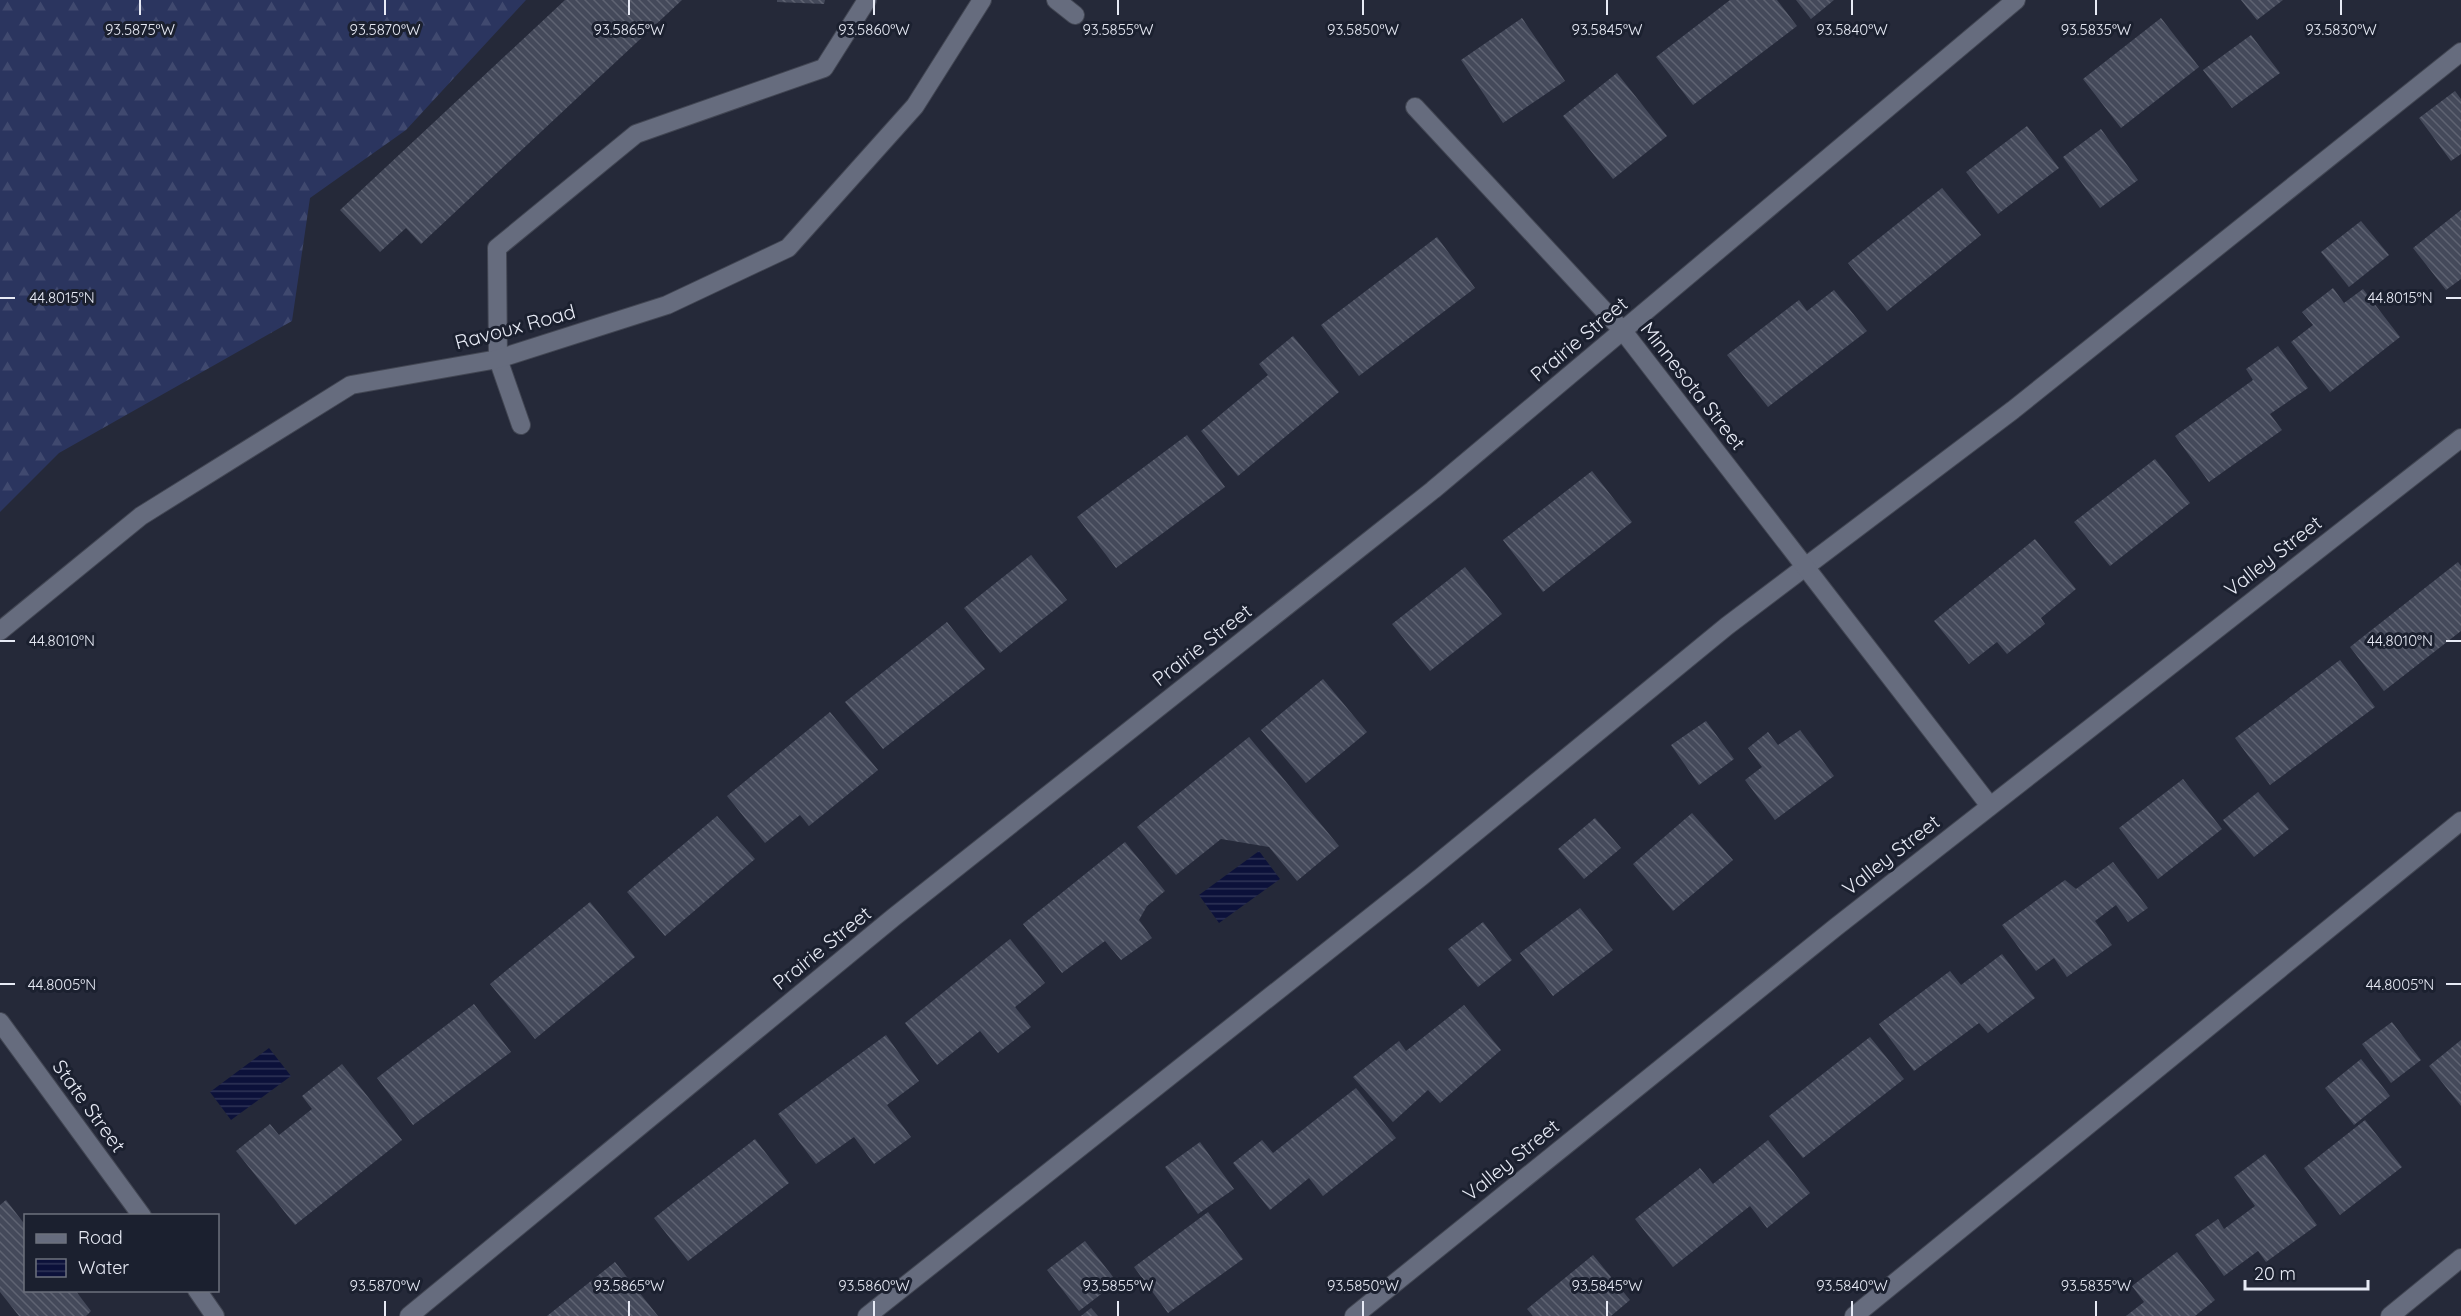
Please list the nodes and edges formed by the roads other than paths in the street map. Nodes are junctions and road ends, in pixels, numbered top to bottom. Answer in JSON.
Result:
{"nodes":[{"id":1,"x":867,"y":0,"type":"edge"},
{"id":2,"x":982,"y":0,"type":"edge"},
{"id":3,"x":1056,"y":0,"type":"edge"},
{"id":4,"x":2016,"y":0,"type":"edge"},
{"id":5,"x":1075,"y":15,"type":"dead end"},
{"id":6,"x":2461,"y":52,"type":"edge"},
{"id":7,"x":1415,"y":107,"type":"dead end"},
{"id":8,"x":1623,"y":331,"type":"junction"},
{"id":9,"x":498,"y":359,"type":"junction"},
{"id":10,"x":521,"y":425,"type":"dead end"},
{"id":11,"x":2461,"y":438,"type":"edge"},
{"id":12,"x":1805,"y":567,"type":"junction"},
{"id":13,"x":0,"y":631,"type":"edge"},
{"id":14,"x":1990,"y":806,"type":"junction"},
{"id":15,"x":2461,"y":821,"type":"edge"},
{"id":16,"x":0,"y":1022,"type":"edge"},
{"id":17,"x":141,"y":1214,"type":"edge"},
{"id":18,"x":2461,"y":1258,"type":"edge"},
{"id":19,"x":198,"y":1292,"type":"edge"},
{"id":20,"x":215,"y":1316,"type":"edge"},
{"id":21,"x":409,"y":1316,"type":"edge"},
{"id":22,"x":867,"y":1316,"type":"edge"},
{"id":23,"x":1354,"y":1316,"type":"edge"},
{"id":24,"x":1854,"y":1316,"type":"edge"},
{"id":25,"x":2390,"y":1316,"type":"edge"}],
"edges":[{"from":1,"to":9,"type":"street"},
{"from":2,"to":9,"type":"street","name":"Ravoux Road"},
{"from":3,"to":5,"type":"street"},
{"from":4,"to":8,"type":"street","name":"Prairie Street"},
{"from":6,"to":12,"type":"street"},
{"from":7,"to":8,"type":"street","name":"Minnesota Street"},
{"from":8,"to":12,"type":"street","name":"Minnesota Street"},
{"from":8,"to":21,"type":"street","name":"Prairie Street"},
{"from":9,"to":10,"type":"street"},
{"from":9,"to":13,"type":"street","name":"Ravoux Road"},
{"from":11,"to":14,"type":"street","name":"Valley Street"},
{"from":12,"to":14,"type":"street","name":"Minnesota Street"},
{"from":12,"to":22,"type":"street"},
{"from":14,"to":23,"type":"street","name":"Valley Street"},
{"from":15,"to":24,"type":"street"},
{"from":16,"to":17,"type":"street","name":"State Street"},
{"from":18,"to":25,"type":"street"},
{"from":19,"to":20,"type":"street"}]}
